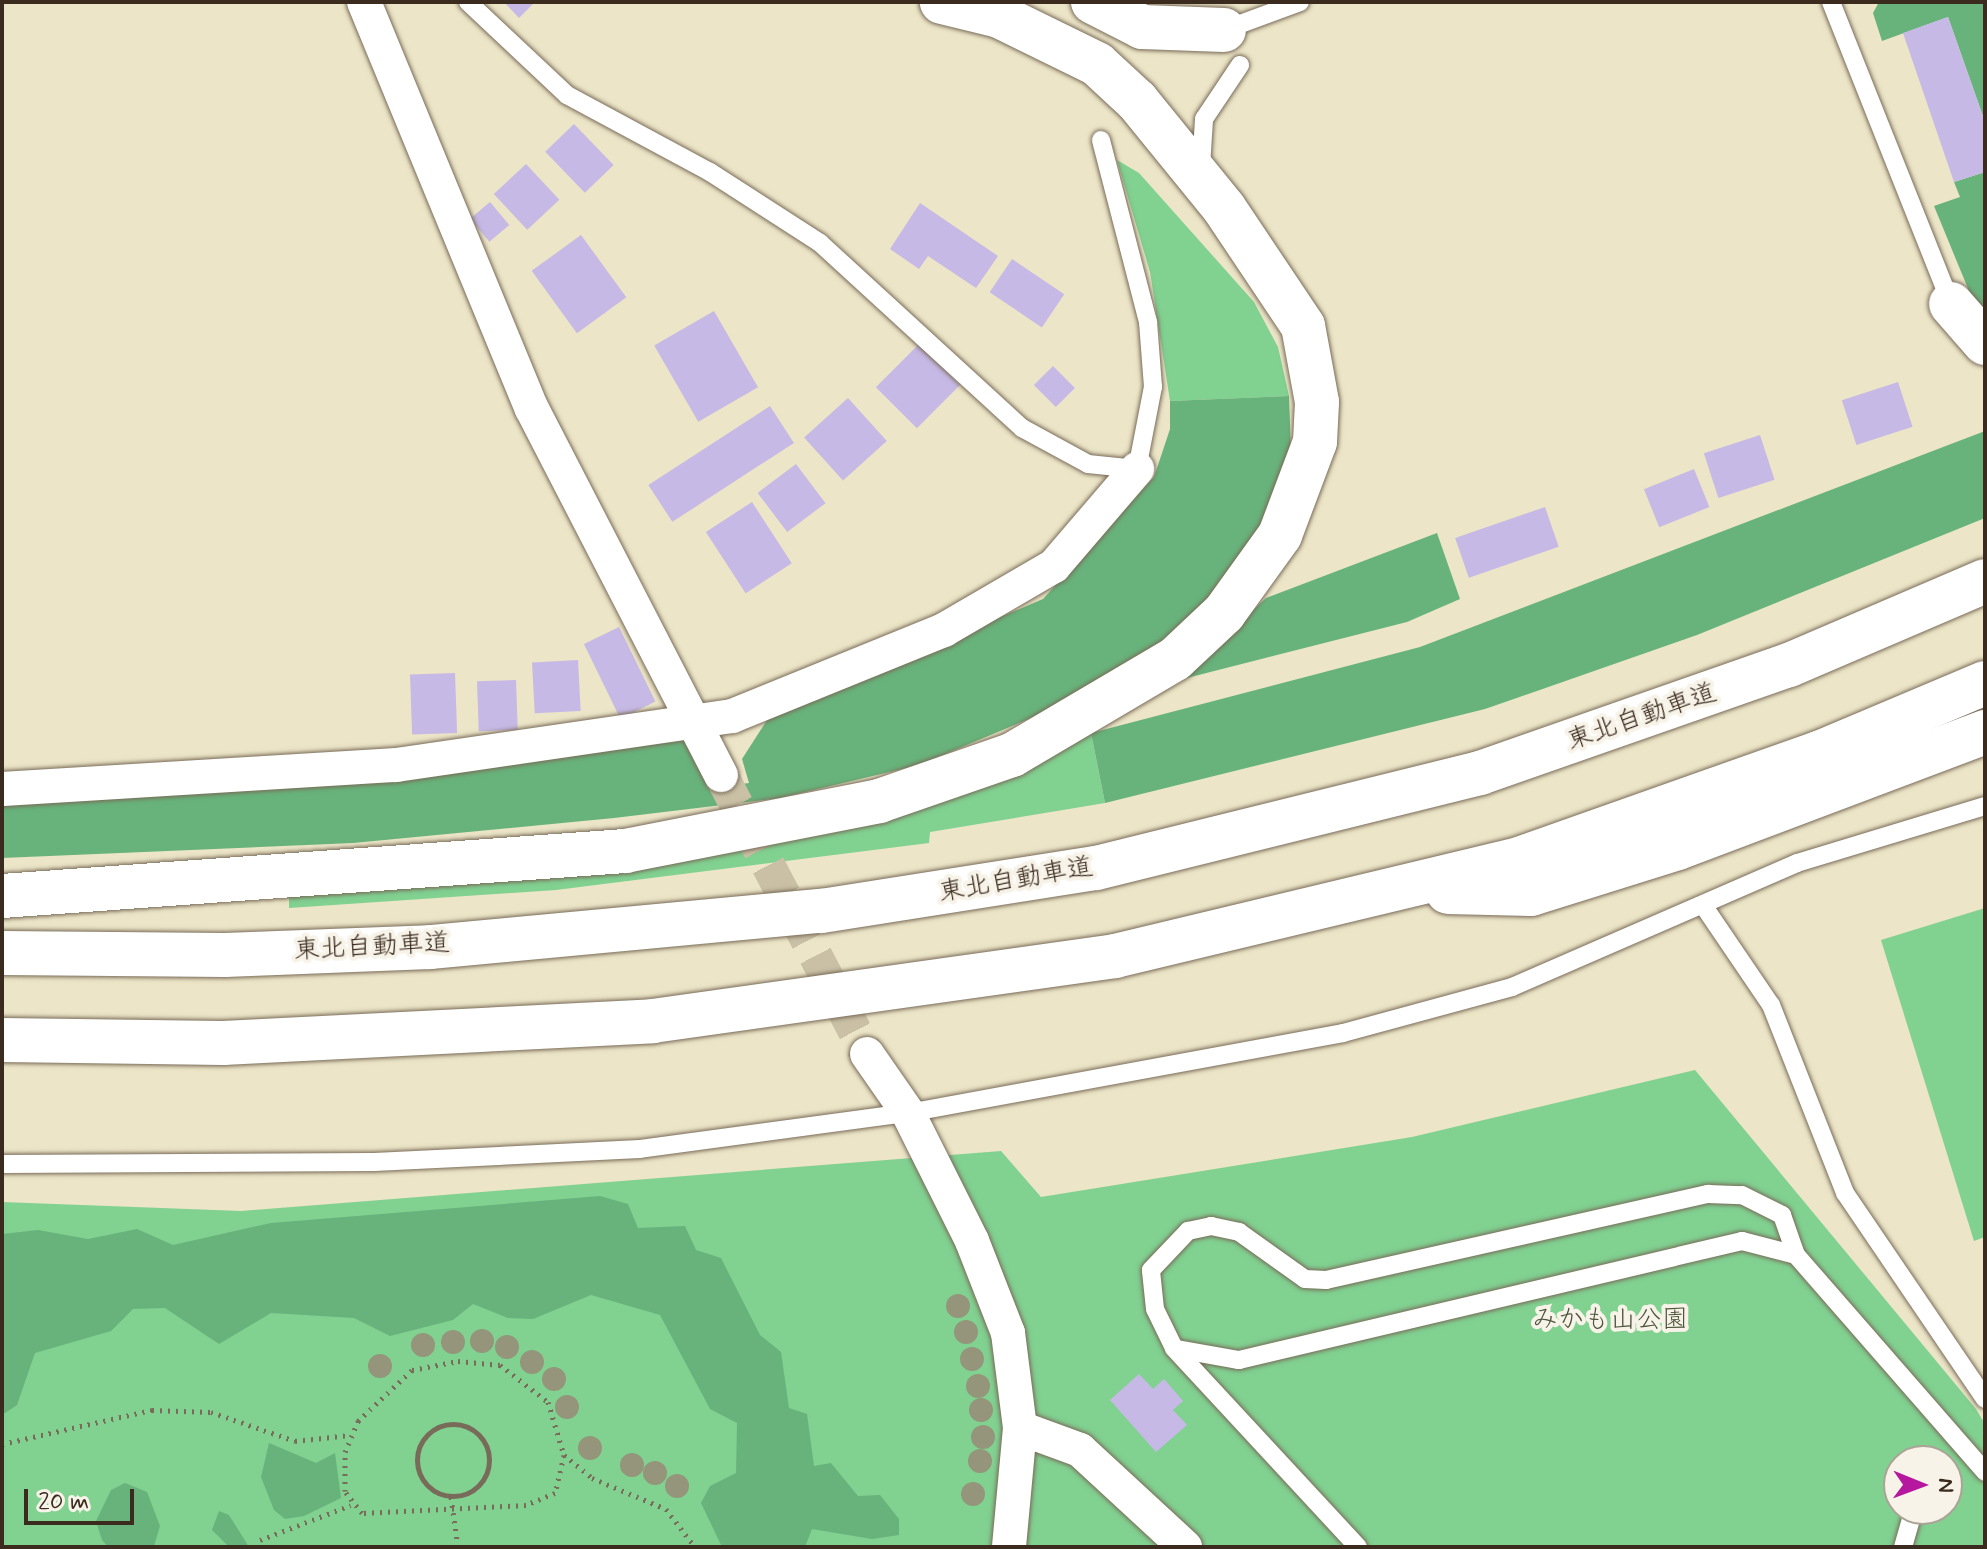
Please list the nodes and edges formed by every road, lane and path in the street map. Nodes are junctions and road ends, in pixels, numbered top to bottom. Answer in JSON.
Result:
{"nodes":[{"id":1,"x":364,"y":2,"type":"edge"},
{"id":2,"x":468,"y":2,"type":"edge"},
{"id":3,"x":942,"y":2,"type":"edge"},
{"id":4,"x":1093,"y":2,"type":"edge"},
{"id":5,"x":1300,"y":2,"type":"edge"},
{"id":6,"x":1831,"y":2,"type":"edge"},
{"id":7,"x":1232,"y":47,"type":"junction"},
{"id":8,"x":1101,"y":140,"type":"dead end"},
{"id":9,"x":1202,"y":181,"type":"junction"},
{"id":10,"x":1951,"y":304,"type":"joint"},
{"id":11,"x":1985,"y":343,"type":"edge"},
{"id":12,"x":1137,"y":469,"type":"junction"},
{"id":13,"x":1985,"y":581,"type":"edge"},
{"id":14,"x":1985,"y":683,"type":"edge"},
{"id":15,"x":695,"y":724,"type":"junction"},
{"id":16,"x":1985,"y":732,"type":"edge"},
{"id":17,"x":721,"y":775,"type":"tunnel mouth"},
{"id":18,"x":2,"y":789,"type":"edge"},
{"id":19,"x":1985,"y":806,"type":"edge"},
{"id":20,"x":1397,"y":891,"type":"junction"},
{"id":21,"x":2,"y":896,"type":"edge"},
{"id":22,"x":1705,"y":908,"type":"junction"},
{"id":23,"x":2,"y":953,"type":"edge"},
{"id":24,"x":2,"y":1040,"type":"edge"},
{"id":25,"x":867,"y":1054,"type":"tunnel mouth"},
{"id":26,"x":908,"y":1113,"type":"junction"},
{"id":27,"x":2,"y":1164,"type":"edge"},
{"id":28,"x":1796,"y":1255,"type":"junction"},
{"id":29,"x":1174,"y":1348,"type":"junction"},
{"id":30,"x":1985,"y":1399,"type":"edge"},
{"id":31,"x":1020,"y":1428,"type":"junction"},
{"id":32,"x":351,"y":1434,"type":"junction"},
{"id":33,"x":2,"y":1444,"type":"edge"},
{"id":34,"x":564,"y":1455,"type":"junction"},
{"id":35,"x":1966,"y":1455,"type":"junction"},
{"id":36,"x":1963,"y":1456,"type":"edge"},
{"id":37,"x":1985,"y":1472,"type":"edge"},
{"id":38,"x":451,"y":1497,"type":"junction"},
{"id":39,"x":351,"y":1505,"type":"junction"},
{"id":40,"x":452,"y":1507,"type":"junction"},
{"id":41,"x":1909,"y":1525,"type":"edge"},
{"id":42,"x":260,"y":1547,"type":"edge"},
{"id":43,"x":458,"y":1547,"type":"edge"},
{"id":44,"x":695,"y":1547,"type":"edge"},
{"id":45,"x":1009,"y":1547,"type":"edge"},
{"id":46,"x":1185,"y":1547,"type":"edge"},
{"id":47,"x":1358,"y":1547,"type":"edge"},
{"id":48,"x":1903,"y":1547,"type":"edge"}],
"edges":[{"from":1,"to":15,"type":"street"},
{"from":2,"to":12,"type":"lane"},
{"from":3,"to":9,"type":"highway"},
{"from":4,"to":7,"type":"highway"},
{"from":5,"to":7,"type":"lane"},
{"from":6,"to":10,"type":"lane"},
{"from":7,"to":9,"type":"lane"},
{"from":8,"to":12,"type":"lane"},
{"from":9,"to":21,"type":"highway"},
{"from":10,"to":11,"type":"highway"},
{"from":12,"to":15,"type":"street"},
{"from":13,"to":23,"type":"highway","name":"東北自動車道"},
{"from":14,"to":20,"type":"highway"},
{"from":15,"to":17,"type":"street"},
{"from":15,"to":18,"type":"street"},
{"from":16,"to":20,"type":"highway"},
{"from":19,"to":22,"type":"lane"},
{"from":20,"to":24,"type":"highway"},
{"from":22,"to":26,"type":"lane"},
{"from":22,"to":30,"type":"lane"},
{"from":25,"to":26,"type":"street"},
{"from":26,"to":27,"type":"lane"},
{"from":26,"to":31,"type":"street"},
{"from":28,"to":29,"type":"lane"},
{"from":28,"to":29,"type":"lane"},
{"from":28,"to":35,"type":"lane"},
{"from":29,"to":47,"type":"lane"},
{"from":31,"to":45,"type":"street"},
{"from":31,"to":46,"type":"street"},
{"from":32,"to":33,"type":"path"},
{"from":32,"to":34,"type":"path"},
{"from":32,"to":39,"type":"path"},
{"from":34,"to":40,"type":"path"},
{"from":34,"to":44,"type":"path"},
{"from":35,"to":36,"type":"lane"},
{"from":35,"to":37,"type":"lane"},
{"from":38,"to":38,"type":"path"},
{"from":38,"to":40,"type":"path"},
{"from":39,"to":40,"type":"path"},
{"from":39,"to":42,"type":"path"},
{"from":40,"to":43,"type":"path"},
{"from":41,"to":48,"type":"lane"}]}
